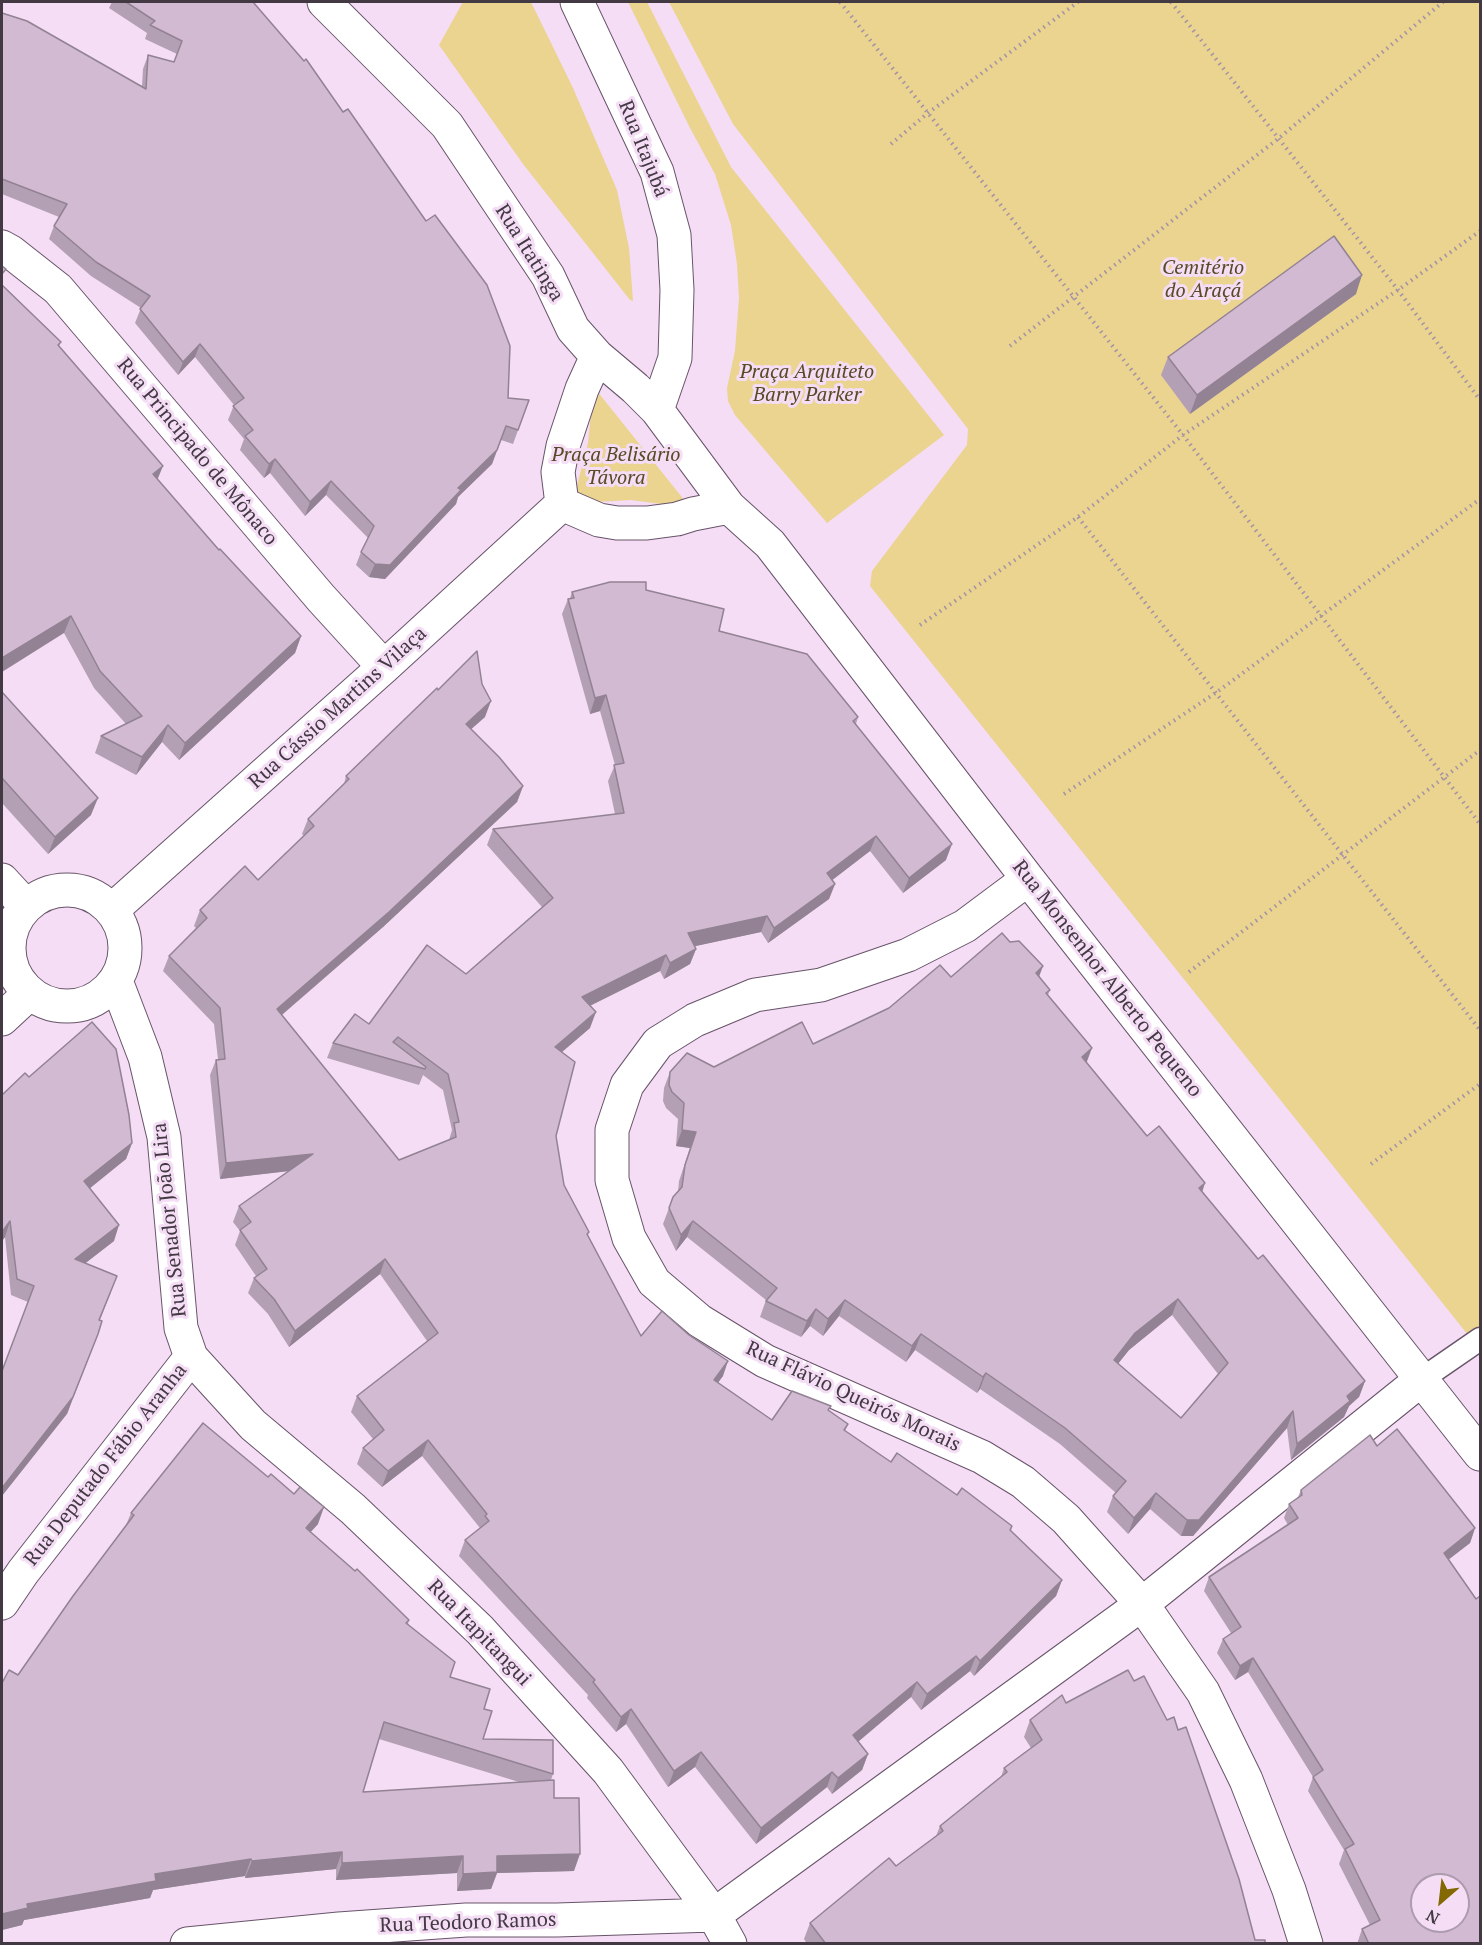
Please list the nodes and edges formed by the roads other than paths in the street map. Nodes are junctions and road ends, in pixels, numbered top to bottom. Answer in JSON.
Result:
{"nodes":[{"id":1,"x":324,"y":2,"type":"edge"},
{"id":2,"x":578,"y":2,"type":"edge"},
{"id":3,"x":2,"y":246,"type":"edge"},
{"id":4,"x":597,"y":356,"type":"junction"},
{"id":5,"x":657,"y":410,"type":"junction"},
{"id":6,"x":562,"y":504,"type":"junction"},
{"id":7,"x":729,"y":507,"type":"junction"},
{"id":8,"x":384,"y":667,"type":"junction"},
{"id":9,"x":1028,"y":879,"type":"junction"},
{"id":10,"x":2,"y":880,"type":"edge"},
{"id":11,"x":26,"y":906,"type":"junction"},
{"id":12,"x":112,"y":910,"type":"junction"},
{"id":13,"x":116,"y":981,"type":"junction"},
{"id":14,"x":30,"y":993,"type":"junction"},
{"id":15,"x":2,"y":1019,"type":"edge"},
{"id":16,"x":1480,"y":1339,"type":"edge"},
{"id":17,"x":191,"y":1357,"type":"junction"},
{"id":18,"x":1422,"y":1379,"type":"junction"},
{"id":19,"x":1480,"y":1454,"type":"edge"},
{"id":20,"x":2,"y":1603,"type":"edge"},
{"id":21,"x":1142,"y":1604,"type":"junction"},
{"id":22,"x":714,"y":1915,"type":"junction"},
{"id":23,"x":187,"y":1944,"type":"edge"},
{"id":24,"x":730,"y":1944,"type":"edge"},
{"id":25,"x":1306,"y":1944,"type":"edge"}],
"edges":[{"from":1,"to":4,"type":"street","name":"Rua Itatinga"},
{"from":2,"to":5,"type":"street","name":"Rua Itajubá"},
{"from":3,"to":8,"type":"street","name":"Rua Principado de Mônaco"},
{"from":4,"to":5,"type":"street","name":"Rua Itatinga"},
{"from":4,"to":6,"type":"street"},
{"from":5,"to":7,"type":"street","name":"Rua Itatinga"},
{"from":6,"to":7,"type":"street"},
{"from":6,"to":8,"type":"street","name":"Rua Cássio Martins Vilaça"},
{"from":7,"to":9,"type":"street","name":"Rua Monsenhor Alberto Pequeno"},
{"from":8,"to":12,"type":"street","name":"Rua Cássio Martins Vilaça"},
{"from":9,"to":18,"type":"street","name":"Rua Monsenhor Alberto Pequeno"},
{"from":9,"to":21,"type":"street","name":"Rua Flávio Queirós Morais"},
{"from":10,"to":11,"type":"street"},
{"from":11,"to":12,"type":"street"},
{"from":11,"to":14,"type":"street"},
{"from":12,"to":13,"type":"street"},
{"from":13,"to":14,"type":"street"},
{"from":13,"to":17,"type":"street","name":"Rua Senador João Lira"},
{"from":14,"to":15,"type":"street"},
{"from":16,"to":18,"type":"lane"},
{"from":17,"to":20,"type":"street","name":"Rua Deputado Fábio Aranha"},
{"from":17,"to":22,"type":"street","name":"Rua Itapitangui"},
{"from":18,"to":19,"type":"street","name":"Rua Monsenhor Alberto Pequeno"},
{"from":18,"to":21,"type":"street"},
{"from":21,"to":22,"type":"street"},
{"from":21,"to":25,"type":"street","name":"Rua Flávio Queirós Morais"},
{"from":22,"to":23,"type":"street","name":"Rua Teodoro Ramos"},
{"from":22,"to":24,"type":"street","name":"Rua Itapitangui"}]}
